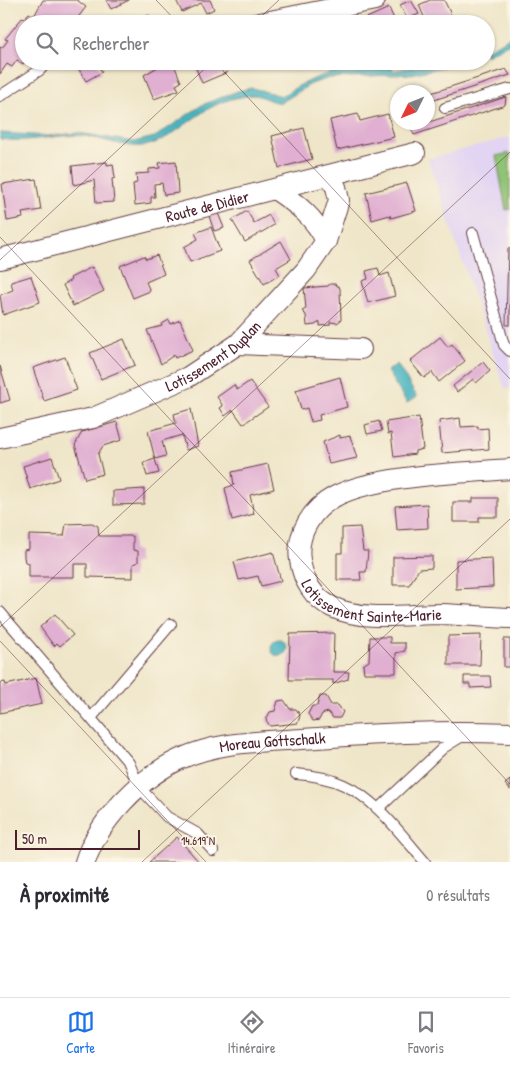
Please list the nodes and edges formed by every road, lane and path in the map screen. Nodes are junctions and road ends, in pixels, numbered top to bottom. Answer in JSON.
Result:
{"nodes":[{"id":1,"x":375,"y":0,"type":"edge"},
{"id":2,"x":300,"y":15,"type":"edge"},
{"id":3,"x":40,"y":70,"type":"edge"},
{"id":4,"x":510,"y":89,"type":"edge"},
{"id":5,"x":0,"y":96,"type":"edge"},
{"id":6,"x":445,"y":108,"type":"dead end"},
{"id":7,"x":415,"y":153,"type":"dead end"},
{"id":8,"x":329,"y":176,"type":"junction"},
{"id":9,"x":276,"y":190,"type":"junction"},
{"id":10,"x":473,"y":233,"type":"dead end"},
{"id":11,"x":326,"y":240,"type":"junction"},
{"id":12,"x":0,"y":259,"type":"edge"},
{"id":13,"x":238,"y":344,"type":"junction"},
{"id":14,"x":361,"y":349,"type":"dead end"},
{"id":15,"x":510,"y":351,"type":"edge"},
{"id":16,"x":0,"y":438,"type":"edge"},
{"id":17,"x":510,"y":469,"type":"edge"},
{"id":18,"x":0,"y":612,"type":"edge"},
{"id":19,"x":510,"y":618,"type":"edge"},
{"id":20,"x":171,"y":624,"type":"dead end"},
{"id":21,"x":91,"y":718,"type":"junction"},
{"id":22,"x":469,"y":731,"type":"junction"},
{"id":23,"x":510,"y":733,"type":"edge"},
{"id":24,"x":296,"y":774,"type":"dead end"},
{"id":25,"x":139,"y":787,"type":"junction"},
{"id":26,"x":378,"y":809,"type":"junction"},
{"id":27,"x":213,"y":851,"type":"dead end"},
{"id":28,"x":85,"y":862,"type":"edge"},
{"id":29,"x":425,"y":862,"type":"edge"}],
"edges":[{"from":1,"to":2,"type":"street"},
{"from":3,"to":5,"type":"lane"},
{"from":4,"to":6,"type":"lane"},
{"from":7,"to":8,"type":"street","name":"Route de Didier"},
{"from":8,"to":9,"type":"street","name":"Route de Didier"},
{"from":8,"to":11,"type":"street","name":"Lotissement Duplan"},
{"from":9,"to":11,"type":"street"},
{"from":9,"to":12,"type":"street","name":"Route de Didier"},
{"from":10,"to":15,"type":"lane"},
{"from":11,"to":13,"type":"street","name":"Lotissement Duplan"},
{"from":13,"to":14,"type":"street"},
{"from":13,"to":16,"type":"street","name":"Lotissement Duplan"},
{"from":17,"to":19,"type":"street","name":"Lotissement Sainte-Marie"},
{"from":18,"to":21,"type":"lane"},
{"from":20,"to":21,"type":"lane"},
{"from":21,"to":25,"type":"lane"},
{"from":22,"to":23,"type":"street","name":"Moreau Gottschalk"},
{"from":22,"to":25,"type":"street","name":"Moreau Gottschalk"},
{"from":22,"to":26,"type":"lane"},
{"from":24,"to":26,"type":"lane"},
{"from":25,"to":27,"type":"lane"},
{"from":25,"to":28,"type":"street","name":"Moreau Gottschalk"},
{"from":26,"to":29,"type":"lane"}]}
